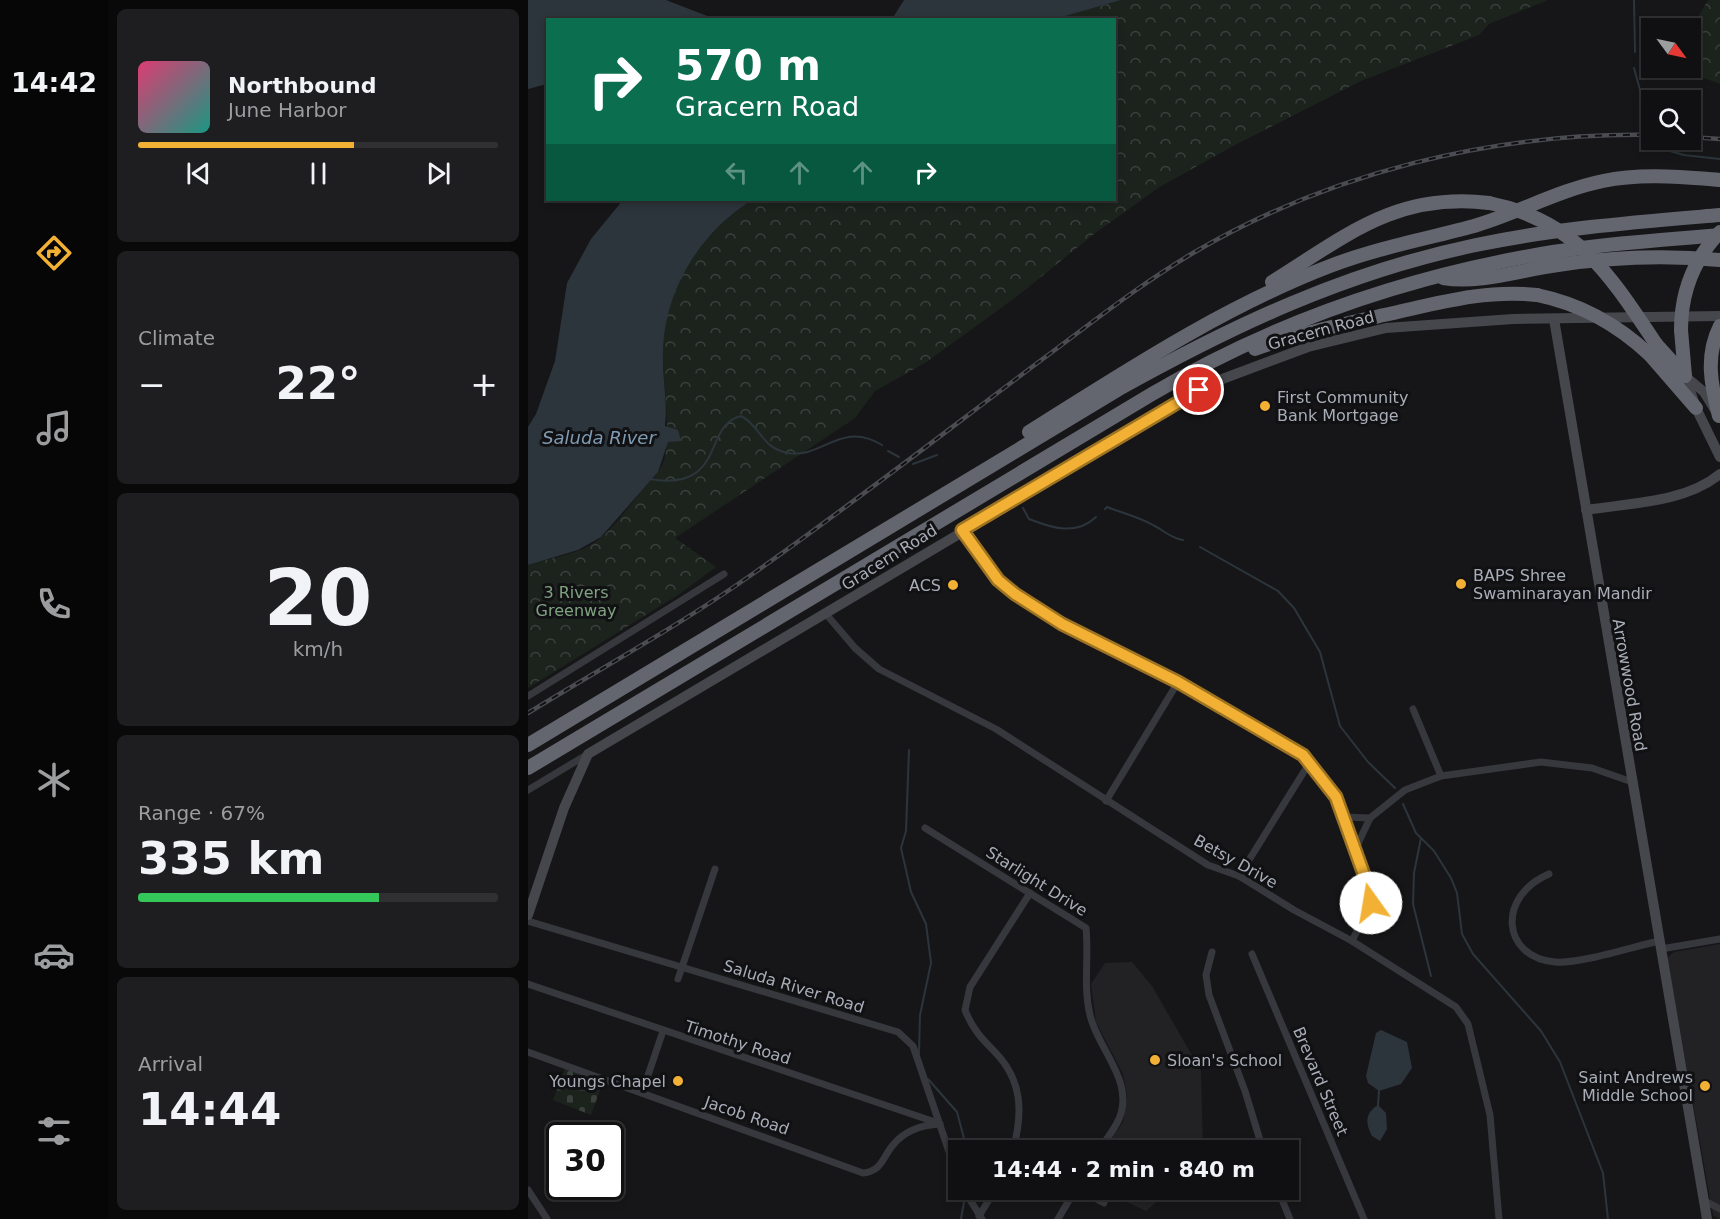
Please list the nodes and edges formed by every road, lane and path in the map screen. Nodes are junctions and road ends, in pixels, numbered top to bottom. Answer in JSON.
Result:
{"nodes":[{"id":1,"x":1720,"y":180,"type":"edge"},
{"id":2,"x":1720,"y":215,"type":"edge"},
{"id":3,"x":1720,"y":233,"type":"edge"},
{"id":4,"x":1720,"y":260,"type":"edge"},
{"id":5,"x":1438,"y":278,"type":"junction"},
{"id":6,"x":1720,"y":316,"type":"edge"},
{"id":7,"x":1554,"y":319,"type":"junction"},
{"id":8,"x":1719,"y":328,"type":"edge"},
{"id":9,"x":1171,"y":345,"type":"junction"},
{"id":10,"x":1653,"y":350,"type":"junction"},
{"id":11,"x":1188,"y":373,"type":"junction"},
{"id":12,"x":1685,"y":376,"type":"junction"},
{"id":13,"x":1696,"y":408,"type":"junction"},
{"id":14,"x":1719,"y":419,"type":"edge"},
{"id":15,"x":1720,"y":457,"type":"edge"},
{"id":16,"x":1720,"y":474,"type":"edge"},
{"id":17,"x":1586,"y":510,"type":"junction"},
{"id":18,"x":962,"y":530,"type":"junction"},
{"id":19,"x":819,"y":570,"type":"junction"},
{"id":20,"x":724,"y":574,"type":"dead end"},
{"id":21,"x":826,"y":614,"type":"junction"},
{"id":22,"x":1178,"y":682,"type":"junction"},
{"id":23,"x":528,"y":696,"type":"edge"},
{"id":24,"x":1413,"y":709,"type":"dead end"},
{"id":25,"x":528,"y":745,"type":"edge"},
{"id":26,"x":588,"y":754,"type":"junction"},
{"id":27,"x":1310,"y":762,"type":"junction"},
{"id":28,"x":528,"y":768,"type":"edge"},
{"id":29,"x":1441,"y":777,"type":"junction"},
{"id":30,"x":1632,"y":782,"type":"junction"},
{"id":31,"x":528,"y":790,"type":"edge"},
{"id":32,"x":1106,"y":801,"type":"junction"},
{"id":33,"x":1345,"y":817,"type":"junction"},
{"id":34,"x":1370,"y":818,"type":"junction"},
{"id":35,"x":925,"y":828,"type":"dead end"},
{"id":36,"x":1355,"y":850,"type":"junction"},
{"id":37,"x":715,"y":869,"type":"dead end"},
{"id":38,"x":1549,"y":874,"type":"dead end"},
{"id":39,"x":1239,"y":876,"type":"junction"},
{"id":40,"x":1030,"y":893,"type":"junction"},
{"id":41,"x":528,"y":915,"type":"edge"},
{"id":42,"x":528,"y":921,"type":"edge"},
{"id":43,"x":1720,"y":939,"type":"edge"},
{"id":44,"x":1352,"y":941,"type":"junction"},
{"id":45,"x":1660,"y":945,"type":"junction"},
{"id":46,"x":1212,"y":952,"type":"dead end"},
{"id":47,"x":1252,"y":954,"type":"dead end"},
{"id":48,"x":683,"y":965,"type":"junction"},
{"id":49,"x":678,"y":979,"type":"dead end"},
{"id":50,"x":528,"y":984,"type":"edge"},
{"id":51,"x":663,"y":1031,"type":"junction"},
{"id":52,"x":528,"y":1052,"type":"edge"},
{"id":53,"x":642,"y":1093,"type":"junction"},
{"id":54,"x":940,"y":1124,"type":"junction"},
{"id":55,"x":1016,"y":1140,"type":"edge"},
{"id":56,"x":1105,"y":1140,"type":"edge"},
{"id":57,"x":1260,"y":1140,"type":"edge"},
{"id":58,"x":948,"y":1148,"type":"edge"},
{"id":59,"x":528,"y":1190,"type":"edge"},
{"id":60,"x":970,"y":1200,"type":"edge"},
{"id":61,"x":990,"y":1200,"type":"edge"},
{"id":62,"x":1070,"y":1200,"type":"edge"},
{"id":63,"x":1098,"y":1200,"type":"edge"},
{"id":64,"x":1282,"y":1200,"type":"edge"},
{"id":65,"x":1705,"y":1201,"type":"junction"},
{"id":66,"x":1104,"y":1203,"type":"dead end"},
{"id":67,"x":1720,"y":1209,"type":"edge"},
{"id":68,"x":981,"y":1218,"type":"edge"},
{"id":69,"x":547,"y":1219,"type":"edge"},
{"id":70,"x":1058,"y":1219,"type":"edge"},
{"id":71,"x":1290,"y":1219,"type":"edge"},
{"id":72,"x":1364,"y":1219,"type":"edge"},
{"id":73,"x":1499,"y":1219,"type":"edge"},
{"id":74,"x":1707,"y":1219,"type":"edge"}],
"edges":[{"from":1,"to":9,"type":"highway"},
{"from":2,"to":19,"type":"highway"},
{"from":3,"to":5,"type":"highway"},
{"from":3,"to":12,"type":"highway","bridge":true},
{"from":4,"to":5,"type":"highway"},
{"from":5,"to":11,"type":"highway"},
{"from":6,"to":7,"type":"street"},
{"from":7,"to":17,"type":"street","name":"Arrowwood Road"},
{"from":7,"to":18,"type":"street","name":"Gracern Road"},
{"from":8,"to":14,"type":"highway"},
{"from":9,"to":10,"type":"highway","bridge":true},
{"from":9,"to":19,"type":"highway"},
{"from":10,"to":11,"type":"highway","bridge":true},
{"from":10,"to":12,"type":"highway"},
{"from":10,"to":13,"type":"highway"},
{"from":11,"to":28,"type":"highway"},
{"from":12,"to":13,"type":"street"},
{"from":12,"to":14,"type":"street"},
{"from":13,"to":15,"type":"street"},
{"from":16,"to":17,"type":"street"},
{"from":17,"to":30,"type":"street","name":"Arrowwood Road"},
{"from":18,"to":21,"type":"street","name":"Gracern Road"},
{"from":18,"to":22,"type":"street"},
{"from":19,"to":25,"type":"highway"},
{"from":20,"to":23,"type":"street"},
{"from":21,"to":26,"type":"street","name":"Gracern Road"},
{"from":21,"to":32,"type":"street","name":"Betsy Drive"},
{"from":22,"to":27,"type":"street"},
{"from":22,"to":32,"type":"street"},
{"from":24,"to":29,"type":"street"},
{"from":26,"to":31,"type":"street","name":"Gracern Road"},
{"from":26,"to":41,"type":"street"},
{"from":27,"to":33,"type":"street"},
{"from":27,"to":39,"type":"street"},
{"from":29,"to":30,"type":"street"},
{"from":29,"to":34,"type":"street"},
{"from":30,"to":45,"type":"street","name":"Arrowwood Road"},
{"from":32,"to":39,"type":"street","name":"Betsy Drive"},
{"from":33,"to":34,"type":"street"},
{"from":33,"to":36,"type":"street"},
{"from":34,"to":36,"type":"street"},
{"from":35,"to":40,"type":"street","name":"Starlight Drive"},
{"from":36,"to":44,"type":"street"},
{"from":37,"to":48,"type":"street"},
{"from":38,"to":45,"type":"street"},
{"from":39,"to":44,"type":"street","name":"Betsy Drive"},
{"from":40,"to":55,"type":"street"},
{"from":40,"to":56,"type":"street","name":"Starlight Drive"},
{"from":42,"to":48,"type":"street","name":"Saluda River Road"},
{"from":43,"to":45,"type":"street"},
{"from":44,"to":73,"type":"street","name":"Betsy Drive"},
{"from":45,"to":65,"type":"street","name":"Arrowwood Road"},
{"from":46,"to":57,"type":"street"},
{"from":47,"to":72,"type":"street","name":"Brevard Street"},
{"from":48,"to":49,"type":"street"},
{"from":48,"to":54,"type":"street","name":"Saluda River Road"},
{"from":50,"to":51,"type":"street","name":"Timothy Road"},
{"from":51,"to":53,"type":"street"},
{"from":51,"to":54,"type":"street","name":"Timothy Road"},
{"from":52,"to":53,"type":"street","name":"Jacob Road"},
{"from":53,"to":54,"type":"street","name":"Jacob Road"},
{"from":54,"to":58,"type":"street","name":"Saluda River Road"},
{"from":59,"to":69,"type":"street"},
{"from":60,"to":68,"type":"street"},
{"from":61,"to":68,"type":"street"},
{"from":62,"to":70,"type":"street"},
{"from":63,"to":66,"type":"street"},
{"from":64,"to":71,"type":"street"},
{"from":65,"to":67,"type":"street"},
{"from":65,"to":74,"type":"street","name":"Arrowwood Road"}]}
